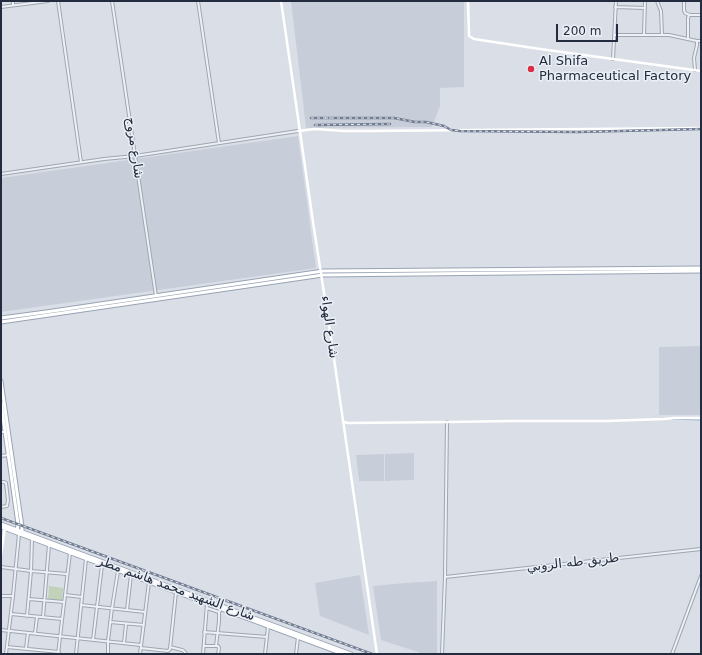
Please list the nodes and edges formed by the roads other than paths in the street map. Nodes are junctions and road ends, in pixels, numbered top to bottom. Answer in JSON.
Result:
{"nodes":[{"id":1,"x":12,"y":1,"type":"edge"},
{"id":2,"x":44,"y":1,"type":"edge"},
{"id":3,"x":48,"y":1,"type":"edge"},
{"id":4,"x":58,"y":1,"type":"edge"},
{"id":5,"x":112,"y":1,"type":"edge"},
{"id":6,"x":198,"y":1,"type":"edge"},
{"id":7,"x":280,"y":1,"type":"edge"},
{"id":8,"x":468,"y":1,"type":"edge"},
{"id":9,"x":616,"y":1,"type":"edge"},
{"id":10,"x":645,"y":1,"type":"edge"},
{"id":11,"x":657,"y":1,"type":"edge"},
{"id":12,"x":684,"y":1,"type":"edge"},
{"id":13,"x":13,"y":5,"type":"junction"},
{"id":14,"x":1,"y":7,"type":"edge"},
{"id":15,"x":616,"y":7,"type":"junction"},
{"id":16,"x":645,"y":8,"type":"junction"},
{"id":17,"x":690,"y":14,"type":"junction"},
{"id":18,"x":701,"y":15,"type":"edge"},
{"id":19,"x":614,"y":34,"type":"junction"},
{"id":20,"x":644,"y":34,"type":"junction"},
{"id":21,"x":662,"y":35,"type":"junction"},
{"id":22,"x":688,"y":39,"type":"junction"},
{"id":23,"x":697,"y":41,"type":"junction"},
{"id":24,"x":701,"y":41,"type":"edge"},
{"id":25,"x":613,"y":59,"type":"junction"},
{"id":26,"x":695,"y":70,"type":"junction"},
{"id":27,"x":701,"y":71,"type":"edge"},
{"id":28,"x":701,"y":128,"type":"edge"},
{"id":29,"x":299,"y":131,"type":"junction"},
{"id":30,"x":219,"y":143,"type":"junction"},
{"id":31,"x":135,"y":156,"type":"junction"},
{"id":32,"x":81,"y":162,"type":"junction"},
{"id":33,"x":1,"y":174,"type":"edge"},
{"id":34,"x":701,"y":268,"type":"edge"},
{"id":35,"x":701,"y":271,"type":"edge"},
{"id":36,"x":321,"y":273,"type":"junction"},
{"id":37,"x":224,"y":287,"type":"junction"},
{"id":38,"x":156,"y":296,"type":"junction"},
{"id":39,"x":1,"y":318,"type":"edge"},
{"id":40,"x":1,"y":322,"type":"edge"},
{"id":41,"x":1,"y":381,"type":"edge"},
{"id":42,"x":1,"y":404,"type":"edge"},
{"id":43,"x":701,"y":418,"type":"edge"},
{"id":44,"x":342,"y":422,"type":"junction"},
{"id":45,"x":447,"y":422,"type":"junction"},
{"id":46,"x":3,"y":432,"type":"edge"},
{"id":47,"x":9,"y":454,"type":"junction"},
{"id":48,"x":1,"y":456,"type":"edge"},
{"id":49,"x":1,"y":482,"type":"edge"},
{"id":50,"x":1,"y":508,"type":"edge"},
{"id":51,"x":3,"y":527,"type":"edge"},
{"id":52,"x":19,"y":533,"type":"junction"},
{"id":53,"x":32,"y":539,"type":"junction"},
{"id":54,"x":49,"y":545,"type":"junction"},
{"id":55,"x":701,"y":549,"type":"edge"},
{"id":56,"x":70,"y":553,"type":"junction"},
{"id":57,"x":1,"y":555,"type":"edge"},
{"id":58,"x":86,"y":559,"type":"junction"},
{"id":59,"x":102,"y":565,"type":"junction"},
{"id":60,"x":1,"y":567,"type":"edge"},
{"id":61,"x":15,"y":569,"type":"junction"},
{"id":62,"x":31,"y":571,"type":"junction"},
{"id":63,"x":118,"y":571,"type":"junction"},
{"id":64,"x":47,"y":572,"type":"junction"},
{"id":65,"x":68,"y":574,"type":"junction"},
{"id":66,"x":131,"y":575,"type":"junction"},
{"id":67,"x":701,"y":576,"type":"edge"},
{"id":68,"x":445,"y":577,"type":"junction"},
{"id":69,"x":149,"y":582,"type":"junction"},
{"id":70,"x":176,"y":592,"type":"junction"},
{"id":71,"x":65,"y":595,"type":"junction"},
{"id":72,"x":1,"y":596,"type":"edge"},
{"id":73,"x":13,"y":596,"type":"junction"},
{"id":74,"x":82,"y":597,"type":"junction"},
{"id":75,"x":28,"y":599,"type":"junction"},
{"id":76,"x":45,"y":601,"type":"junction"},
{"id":77,"x":64,"y":602,"type":"junction"},
{"id":78,"x":207,"y":604,"type":"junction"},
{"id":79,"x":81,"y":605,"type":"junction"},
{"id":80,"x":97,"y":607,"type":"junction"},
{"id":81,"x":112,"y":608,"type":"junction"},
{"id":82,"x":207,"y":608,"type":"junction"},
{"id":83,"x":220,"y":609,"type":"junction"},
{"id":84,"x":127,"y":610,"type":"junction"},
{"id":85,"x":145,"y":612,"type":"junction"},
{"id":86,"x":11,"y":614,"type":"junction"},
{"id":87,"x":27,"y":616,"type":"junction"},
{"id":88,"x":37,"y":616,"type":"junction"},
{"id":89,"x":43,"y":617,"type":"junction"},
{"id":90,"x":62,"y":619,"type":"junction"},
{"id":91,"x":110,"y":622,"type":"junction"},
{"id":92,"x":126,"y":624,"type":"junction"},
{"id":93,"x":144,"y":625,"type":"junction"},
{"id":94,"x":268,"y":625,"type":"junction"},
{"id":95,"x":1,"y":630,"type":"edge"},
{"id":96,"x":9,"y":631,"type":"junction"},
{"id":97,"x":204,"y":632,"type":"junction"},
{"id":98,"x":28,"y":633,"type":"junction"},
{"id":99,"x":34,"y":633,"type":"junction"},
{"id":100,"x":217,"y":633,"type":"junction"},
{"id":101,"x":60,"y":636,"type":"junction"},
{"id":102,"x":266,"y":637,"type":"junction"},
{"id":103,"x":298,"y":637,"type":"junction"},
{"id":104,"x":78,"y":638,"type":"junction"},
{"id":105,"x":93,"y":640,"type":"junction"},
{"id":106,"x":108,"y":641,"type":"junction"},
{"id":107,"x":124,"y":643,"type":"junction"},
{"id":108,"x":141,"y":646,"type":"junction"},
{"id":109,"x":204,"y":646,"type":"junction"},
{"id":110,"x":216,"y":646,"type":"junction"},
{"id":111,"x":7,"y":647,"type":"junction"},
{"id":112,"x":170,"y":647,"type":"junction"},
{"id":113,"x":26,"y":648,"type":"junction"},
{"id":114,"x":334,"y":651,"type":"edge"},
{"id":115,"x":44,"y":652,"type":"edge"},
{"id":116,"x":58,"y":653,"type":"edge"},
{"id":117,"x":6,"y":654,"type":"edge"},
{"id":118,"x":76,"y":654,"type":"edge"},
{"id":119,"x":108,"y":654,"type":"edge"},
{"id":120,"x":140,"y":654,"type":"edge"},
{"id":121,"x":186,"y":654,"type":"edge"},
{"id":122,"x":203,"y":654,"type":"edge"},
{"id":123,"x":218,"y":654,"type":"edge"},
{"id":124,"x":265,"y":654,"type":"edge"},
{"id":125,"x":296,"y":654,"type":"edge"},
{"id":126,"x":343,"y":654,"type":"edge"},
{"id":127,"x":352,"y":654,"type":"edge"},
{"id":128,"x":377,"y":654,"type":"edge"},
{"id":129,"x":442,"y":654,"type":"edge"},
{"id":130,"x":672,"y":654,"type":"edge"}],
"edges":[{"from":1,"to":13,"type":"street"},
{"from":2,"to":3,"type":"street"},
{"from":2,"to":13,"type":"street"},
{"from":4,"to":32,"type":"street"},
{"from":5,"to":31,"type":"street","name":"شارع مروج"},
{"from":6,"to":30,"type":"street"},
{"from":7,"to":29,"type":"street","name":"شارع الهواء"},
{"from":8,"to":25,"type":"street"},
{"from":9,"to":15,"type":"street"},
{"from":10,"to":16,"type":"street"},
{"from":11,"to":21,"type":"street"},
{"from":12,"to":17,"type":"street"},
{"from":13,"to":14,"type":"street"},
{"from":15,"to":16,"type":"street"},
{"from":15,"to":19,"type":"street"},
{"from":16,"to":20,"type":"street"},
{"from":17,"to":18,"type":"street"},
{"from":17,"to":22,"type":"street"},
{"from":19,"to":20,"type":"street"},
{"from":19,"to":25,"type":"street"},
{"from":20,"to":21,"type":"street"},
{"from":21,"to":22,"type":"street"},
{"from":22,"to":23,"type":"street"},
{"from":23,"to":24,"type":"street"},
{"from":23,"to":26,"type":"street"},
{"from":25,"to":26,"type":"street"},
{"from":26,"to":27,"type":"street"},
{"from":28,"to":29,"type":"street"},
{"from":29,"to":30,"type":"street"},
{"from":29,"to":36,"type":"street","name":"شارع الهواء"},
{"from":30,"to":31,"type":"street"},
{"from":31,"to":32,"type":"street"},
{"from":31,"to":38,"type":"street","name":"شارع مروج"},
{"from":32,"to":33,"type":"street"},
{"from":34,"to":36,"type":"main road"},
{"from":35,"to":36,"type":"main road"},
{"from":36,"to":37,"type":"main road"},
{"from":36,"to":44,"type":"street","name":"شارع الهواء"},
{"from":37,"to":38,"type":"main road"},
{"from":37,"to":40,"type":"main road"},
{"from":38,"to":39,"type":"main road"},
{"from":41,"to":52,"type":"main road"},
{"from":42,"to":46,"type":"main road"},
{"from":43,"to":45,"type":"street"},
{"from":44,"to":45,"type":"street"},
{"from":44,"to":128,"type":"street","name":"شارع الهواء"},
{"from":45,"to":68,"type":"street"},
{"from":46,"to":47,"type":"main road"},
{"from":47,"to":48,"type":"street"},
{"from":47,"to":52,"type":"main road"},
{"from":49,"to":50,"type":"street"},
{"from":51,"to":52,"type":"main road","name":"شارع الشهيد محمد هاشم مطر"},
{"from":51,"to":57,"type":"street"},
{"from":52,"to":53,"type":"main road","name":"شارع الشهيد محمد هاشم مطر"},
{"from":52,"to":61,"type":"street"},
{"from":52,"to":83,"type":"main road","name":"شارع الشهيد محمد هاشم مطر"},
{"from":53,"to":54,"type":"main road","name":"شارع الشهيد محمد هاشم مطر"},
{"from":53,"to":62,"type":"street"},
{"from":54,"to":56,"type":"main road","name":"شارع الشهيد محمد هاشم مطر"},
{"from":54,"to":64,"type":"street"},
{"from":55,"to":68,"type":"street","name":"طريق طه الروبي"},
{"from":56,"to":58,"type":"main road","name":"شارع الشهيد محمد هاشم مطر"},
{"from":56,"to":65,"type":"street"},
{"from":58,"to":59,"type":"main road","name":"شارع الشهيد محمد هاشم مطر"},
{"from":58,"to":74,"type":"street"},
{"from":59,"to":63,"type":"main road","name":"شارع الشهيد محمد هاشم مطر"},
{"from":59,"to":80,"type":"street"},
{"from":60,"to":61,"type":"street"},
{"from":61,"to":62,"type":"street"},
{"from":61,"to":73,"type":"street"},
{"from":62,"to":64,"type":"street"},
{"from":62,"to":75,"type":"street"},
{"from":63,"to":66,"type":"main road","name":"شارع الشهيد محمد هاشم مطر"},
{"from":63,"to":81,"type":"street"},
{"from":64,"to":65,"type":"street"},
{"from":64,"to":76,"type":"street"},
{"from":65,"to":71,"type":"street"},
{"from":66,"to":69,"type":"main road","name":"شارع الشهيد محمد هاشم مطر"},
{"from":66,"to":84,"type":"street"},
{"from":67,"to":130,"type":"street"},
{"from":68,"to":129,"type":"street"},
{"from":69,"to":70,"type":"main road","name":"شارع الشهيد محمد هاشم مطر"},
{"from":69,"to":85,"type":"street"},
{"from":70,"to":78,"type":"main road","name":"شارع الشهيد محمد هاشم مطر"},
{"from":70,"to":112,"type":"street"},
{"from":71,"to":74,"type":"street"},
{"from":71,"to":77,"type":"street"},
{"from":72,"to":73,"type":"street"},
{"from":73,"to":86,"type":"street"},
{"from":74,"to":79,"type":"street"},
{"from":75,"to":76,"type":"street"},
{"from":75,"to":87,"type":"street"},
{"from":76,"to":77,"type":"street"},
{"from":76,"to":89,"type":"street"},
{"from":77,"to":90,"type":"street"},
{"from":78,"to":82,"type":"street"},
{"from":78,"to":83,"type":"main road","name":"شارع الشهيد محمد هاشم مطر"},
{"from":79,"to":80,"type":"street"},
{"from":79,"to":104,"type":"street"},
{"from":80,"to":81,"type":"street"},
{"from":80,"to":105,"type":"street"},
{"from":81,"to":84,"type":"street"},
{"from":81,"to":91,"type":"street"},
{"from":82,"to":83,"type":"street"},
{"from":82,"to":97,"type":"street"},
{"from":83,"to":94,"type":"main road","name":"شارع الشهيد محمد هاشم مطر"},
{"from":83,"to":100,"type":"street"},
{"from":84,"to":85,"type":"street"},
{"from":85,"to":93,"type":"street"},
{"from":86,"to":87,"type":"street"},
{"from":86,"to":96,"type":"street"},
{"from":87,"to":88,"type":"street"},
{"from":88,"to":89,"type":"street"},
{"from":88,"to":99,"type":"street"},
{"from":89,"to":90,"type":"street"},
{"from":90,"to":101,"type":"street"},
{"from":91,"to":92,"type":"street"},
{"from":91,"to":106,"type":"street"},
{"from":92,"to":93,"type":"street"},
{"from":92,"to":107,"type":"street"},
{"from":93,"to":108,"type":"street"},
{"from":94,"to":102,"type":"street"},
{"from":94,"to":103,"type":"main road","name":"شارع الشهيد محمد هاشم مطر"},
{"from":94,"to":114,"type":"main road","name":"شارع الشهيد محمد هاشم مطر"},
{"from":95,"to":96,"type":"street"},
{"from":96,"to":98,"type":"street"},
{"from":96,"to":111,"type":"street"},
{"from":97,"to":100,"type":"street"},
{"from":97,"to":109,"type":"street"},
{"from":98,"to":99,"type":"street"},
{"from":98,"to":113,"type":"street"},
{"from":99,"to":101,"type":"street"},
{"from":100,"to":102,"type":"street"},
{"from":100,"to":110,"type":"street"},
{"from":101,"to":104,"type":"street"},
{"from":101,"to":116,"type":"street"},
{"from":102,"to":124,"type":"street"},
{"from":103,"to":114,"type":"main road","name":"شارع الشهيد محمد هاشم مطر"},
{"from":103,"to":125,"type":"street"},
{"from":104,"to":105,"type":"street"},
{"from":104,"to":118,"type":"street"},
{"from":105,"to":106,"type":"street"},
{"from":106,"to":107,"type":"street"},
{"from":106,"to":119,"type":"street"},
{"from":107,"to":108,"type":"street"},
{"from":108,"to":112,"type":"street"},
{"from":108,"to":120,"type":"street"},
{"from":109,"to":110,"type":"street"},
{"from":109,"to":122,"type":"street"},
{"from":110,"to":123,"type":"street"},
{"from":111,"to":113,"type":"street"},
{"from":111,"to":117,"type":"street"},
{"from":112,"to":121,"type":"street"},
{"from":113,"to":115,"type":"street"},
{"from":114,"to":126,"type":"main road","name":"شارع الشهيد محمد هاشم مطر"},
{"from":114,"to":127,"type":"main road","name":"شارع الشهيد محمد هاشم مطر"},
{"from":115,"to":116,"type":"street"}]}
